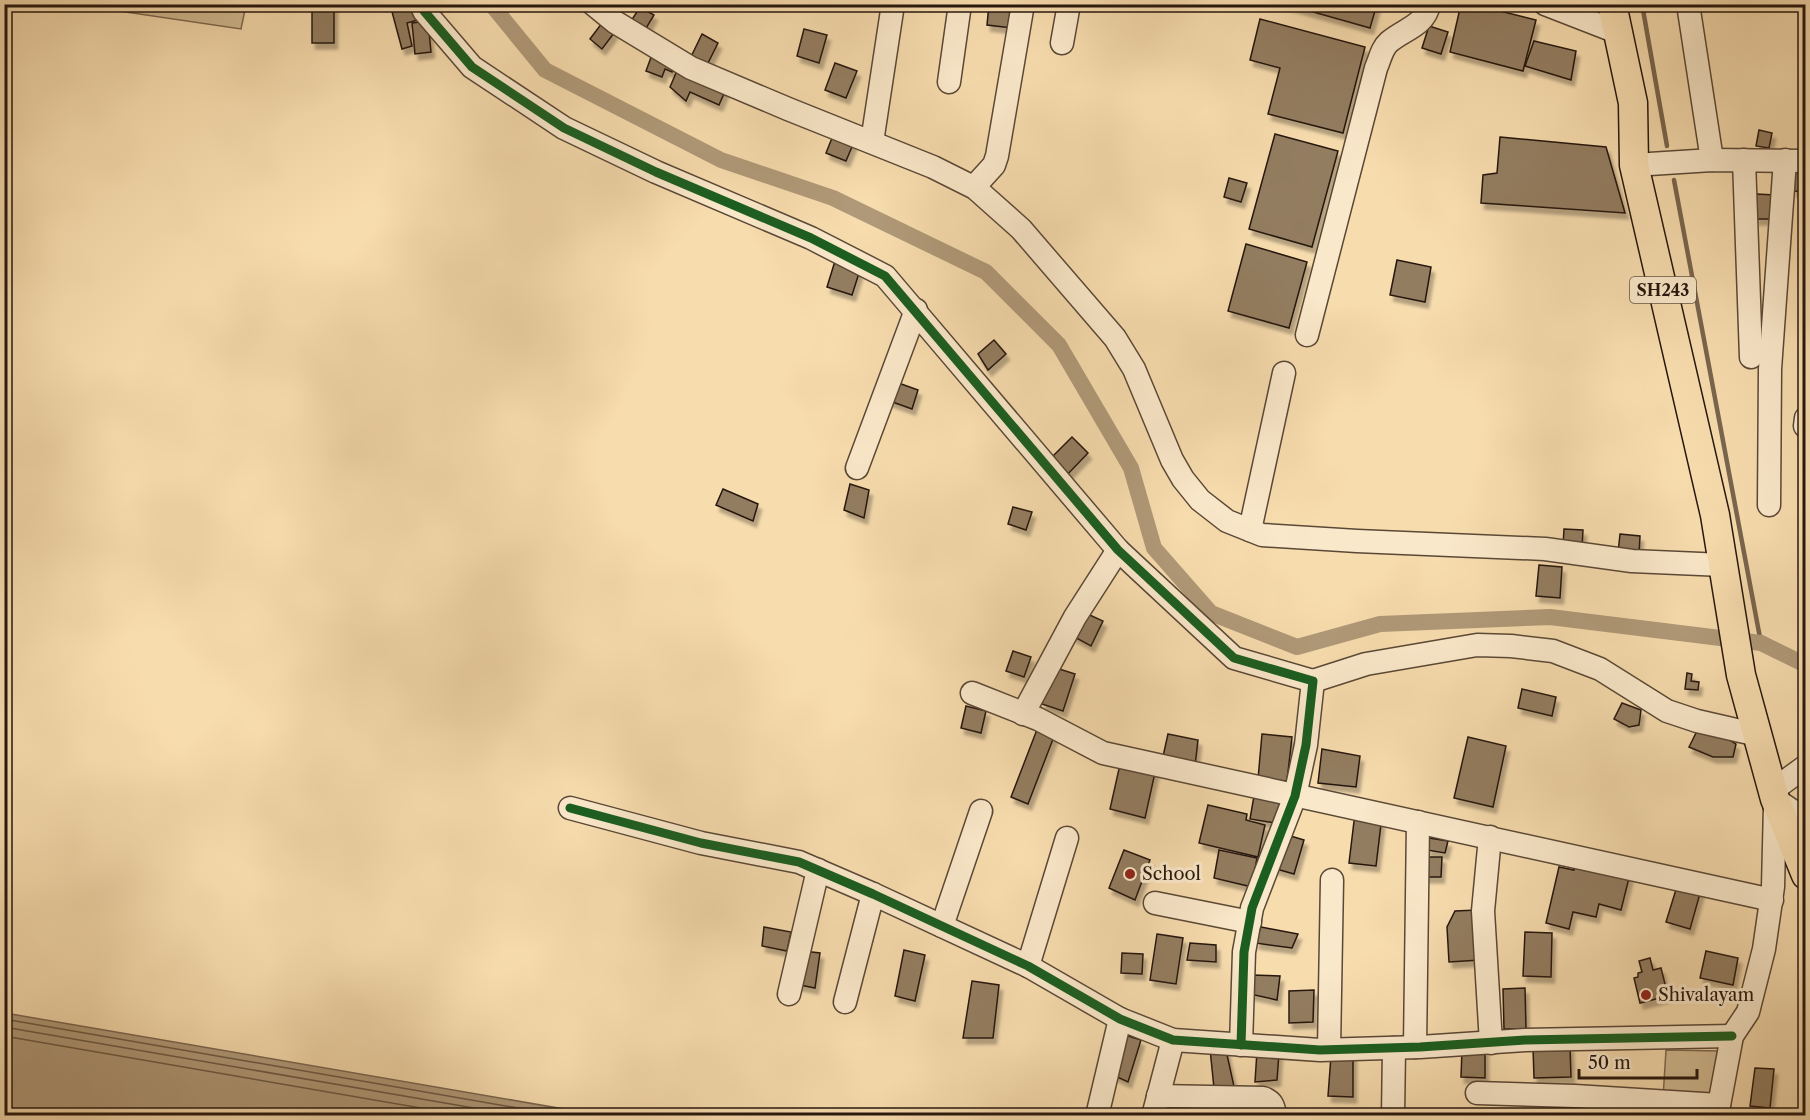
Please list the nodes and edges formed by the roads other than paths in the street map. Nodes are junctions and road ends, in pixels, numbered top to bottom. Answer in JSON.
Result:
{"nodes":[{"id":1,"x":421,"y":4,"type":"edge"},
{"id":2,"x":593,"y":4,"type":"edge"},
{"id":3,"x":892,"y":4,"type":"edge"},
{"id":4,"x":960,"y":4,"type":"edge"},
{"id":5,"x":1023,"y":4,"type":"edge"},
{"id":6,"x":1069,"y":4,"type":"edge"},
{"id":7,"x":1429,"y":4,"type":"edge"},
{"id":8,"x":1545,"y":4,"type":"edge"},
{"id":9,"x":1612,"y":4,"type":"edge"},
{"id":10,"x":1688,"y":4,"type":"edge"},
{"id":11,"x":1617,"y":32,"type":"junction"},
{"id":12,"x":1062,"y":43,"type":"dead end"},
{"id":13,"x":949,"y":82,"type":"dead end"},
{"id":14,"x":872,"y":142,"type":"junction"},
{"id":15,"x":1712,"y":160,"type":"junction"},
{"id":16,"x":1744,"y":160,"type":"junction"},
{"id":17,"x":1795,"y":161,"type":"edge"},
{"id":18,"x":1634,"y":165,"type":"junction"},
{"id":19,"x":974,"y":187,"type":"junction"},
{"id":20,"x":916,"y":310,"type":"junction"},
{"id":21,"x":1307,"y":335,"type":"dead end"},
{"id":22,"x":1751,"y":357,"type":"dead end"},
{"id":23,"x":1284,"y":373,"type":"dead end"},
{"id":24,"x":1806,"y":418,"type":"edge"},
{"id":25,"x":1805,"y":426,"type":"edge"},
{"id":26,"x":857,"y":468,"type":"dead end"},
{"id":27,"x":1769,"y":505,"type":"dead end"},
{"id":28,"x":1250,"y":530,"type":"junction"},
{"id":29,"x":1118,"y":550,"type":"junction"},
{"id":30,"x":1725,"y":576,"type":"junction"},
{"id":31,"x":1313,"y":681,"type":"junction"},
{"id":32,"x":972,"y":693,"type":"dead end"},
{"id":33,"x":1023,"y":714,"type":"junction"},
{"id":34,"x":1758,"y":735,"type":"junction"},
{"id":35,"x":1806,"y":766,"type":"edge"},
{"id":36,"x":1774,"y":795,"type":"junction"},
{"id":37,"x":1295,"y":796,"type":"junction"},
{"id":38,"x":570,"y":808,"type":"dead end"},
{"id":39,"x":981,"y":812,"type":"dead end"},
{"id":40,"x":1806,"y":820,"type":"edge"},
{"id":41,"x":1418,"y":822,"type":"junction"},
{"id":42,"x":1490,"y":837,"type":"junction"},
{"id":43,"x":1066,"y":838,"type":"dead end"},
{"id":44,"x":818,"y":870,"type":"junction"},
{"id":45,"x":1806,"y":875,"type":"edge"},
{"id":46,"x":1332,"y":880,"type":"dead end"},
{"id":47,"x":873,"y":894,"type":"junction"},
{"id":48,"x":1772,"y":900,"type":"junction"},
{"id":49,"x":1155,"y":903,"type":"dead end"},
{"id":50,"x":1250,"y":922,"type":"junction"},
{"id":51,"x":942,"y":926,"type":"junction"},
{"id":52,"x":1028,"y":966,"type":"junction"},
{"id":53,"x":789,"y":994,"type":"dead end"},
{"id":54,"x":845,"y":1002,"type":"dead end"},
{"id":55,"x":1120,"y":1019,"type":"junction"},
{"id":56,"x":1732,"y":1036,"type":"junction"},
{"id":57,"x":1173,"y":1041,"type":"junction"},
{"id":58,"x":1491,"y":1043,"type":"junction"},
{"id":59,"x":1241,"y":1045,"type":"junction"},
{"id":60,"x":1404,"y":1047,"type":"junction"},
{"id":61,"x":1329,"y":1050,"type":"junction"},
{"id":62,"x":1477,"y":1093,"type":"dead end"},
{"id":63,"x":1156,"y":1106,"type":"edge"},
{"id":64,"x":1718,"y":1110,"type":"edge"},
{"id":65,"x":1097,"y":1116,"type":"edge"},
{"id":66,"x":1275,"y":1116,"type":"edge"},
{"id":67,"x":1393,"y":1116,"type":"edge"}],
"edges":[{"from":1,"to":20,"type":"street"},
{"from":2,"to":14,"type":"street"},
{"from":3,"to":14,"type":"street"},
{"from":4,"to":13,"type":"street"},
{"from":5,"to":19,"type":"street"},
{"from":6,"to":12,"type":"street"},
{"from":7,"to":21,"type":"street"},
{"from":8,"to":11,"type":"street"},
{"from":9,"to":11,"type":"main road","number":"SH243"},
{"from":10,"to":15,"type":"street"},
{"from":11,"to":18,"type":"main road","number":"SH243"},
{"from":14,"to":19,"type":"street"},
{"from":15,"to":16,"type":"street"},
{"from":15,"to":18,"type":"street"},
{"from":16,"to":17,"type":"street"},
{"from":16,"to":22,"type":"street"},
{"from":17,"to":27,"type":"street"},
{"from":18,"to":30,"type":"main road","number":"SH243"},
{"from":19,"to":28,"type":"street"},
{"from":20,"to":26,"type":"street"},
{"from":20,"to":29,"type":"street"},
{"from":23,"to":28,"type":"street"},
{"from":24,"to":25,"type":"street"},
{"from":28,"to":30,"type":"street"},
{"from":29,"to":31,"type":"street"},
{"from":29,"to":33,"type":"street"},
{"from":30,"to":34,"type":"main road","number":"SH243"},
{"from":31,"to":34,"type":"street"},
{"from":31,"to":37,"type":"street"},
{"from":32,"to":33,"type":"street"},
{"from":33,"to":37,"type":"street"},
{"from":34,"to":36,"type":"main road","number":"SH243"},
{"from":35,"to":36,"type":"street"},
{"from":36,"to":40,"type":"street"},
{"from":36,"to":45,"type":"main road","number":"SH243"},
{"from":36,"to":48,"type":"street"},
{"from":37,"to":41,"type":"street"},
{"from":37,"to":50,"type":"street"},
{"from":38,"to":44,"type":"street"},
{"from":39,"to":51,"type":"street"},
{"from":41,"to":42,"type":"street"},
{"from":41,"to":60,"type":"street"},
{"from":42,"to":48,"type":"street"},
{"from":42,"to":58,"type":"street"},
{"from":43,"to":52,"type":"street"},
{"from":44,"to":47,"type":"street"},
{"from":44,"to":53,"type":"street"},
{"from":46,"to":61,"type":"street"},
{"from":47,"to":51,"type":"street"},
{"from":47,"to":54,"type":"street"},
{"from":48,"to":56,"type":"street"},
{"from":49,"to":50,"type":"street"},
{"from":50,"to":59,"type":"street"},
{"from":51,"to":52,"type":"street"},
{"from":52,"to":55,"type":"street"},
{"from":55,"to":57,"type":"street"},
{"from":55,"to":65,"type":"street"},
{"from":56,"to":58,"type":"street"},
{"from":56,"to":64,"type":"street"},
{"from":57,"to":59,"type":"street"},
{"from":57,"to":63,"type":"street"},
{"from":58,"to":60,"type":"street"},
{"from":59,"to":61,"type":"street"},
{"from":60,"to":61,"type":"street"},
{"from":60,"to":67,"type":"street"},
{"from":62,"to":64,"type":"street"},
{"from":63,"to":66,"type":"street"}]}
